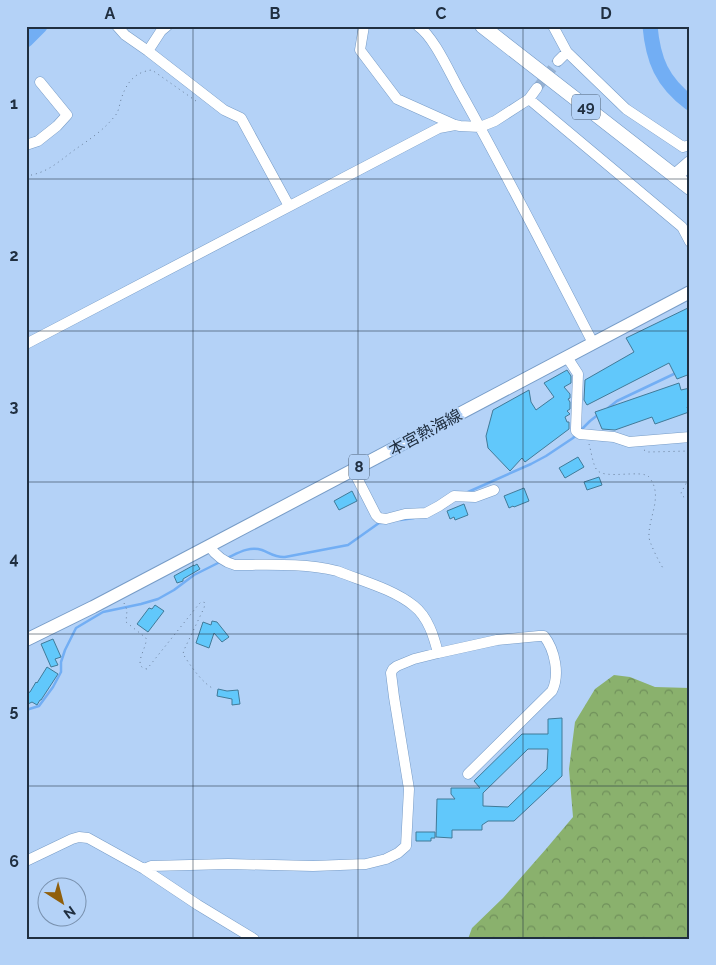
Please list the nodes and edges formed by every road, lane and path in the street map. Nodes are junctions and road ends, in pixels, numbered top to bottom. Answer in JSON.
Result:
{"nodes":[{"id":1,"x":117,"y":26,"type":"edge"},
{"id":2,"x":167,"y":26,"type":"edge"},
{"id":3,"x":364,"y":26,"type":"edge"},
{"id":4,"x":418,"y":26,"type":"edge"},
{"id":5,"x":482,"y":26,"type":"edge"},
{"id":6,"x":553,"y":26,"type":"edge"},
{"id":7,"x":148,"y":51,"type":"junction"},
{"id":8,"x":567,"y":52,"type":"junction"},
{"id":9,"x":558,"y":61,"type":"tunnel mouth"},
{"id":10,"x":40,"y":82,"type":"dead end"},
{"id":11,"x":537,"y":88,"type":"tunnel mouth"},
{"id":12,"x":528,"y":99,"type":"junction"},
{"id":13,"x":198,"y":102,"type":"dead end"},
{"id":14,"x":455,"y":125,"type":"junction"},
{"id":15,"x":480,"y":127,"type":"junction"},
{"id":16,"x":690,"y":145,"type":"edge"},
{"id":17,"x":26,"y":146,"type":"edge"},
{"id":18,"x":690,"y":163,"type":"edge"},
{"id":19,"x":26,"y":176,"type":"edge"},
{"id":20,"x":675,"y":176,"type":"junction"},
{"id":21,"x":690,"y":188,"type":"edge"},
{"id":22,"x":289,"y":206,"type":"junction"},
{"id":23,"x":690,"y":242,"type":"edge"},
{"id":24,"x":690,"y":292,"type":"edge"},
{"id":25,"x":593,"y":343,"type":"junction"},
{"id":26,"x":26,"y":344,"type":"edge"},
{"id":27,"x":567,"y":357,"type":"junction"},
{"id":28,"x":586,"y":434,"type":"junction"},
{"id":29,"x":690,"y":437,"type":"edge"},
{"id":30,"x":634,"y":442,"type":"junction"},
{"id":31,"x":690,"y":451,"type":"edge"},
{"id":32,"x":352,"y":470,"type":"junction"},
{"id":33,"x":690,"y":476,"type":"edge"},
{"id":34,"x":494,"y":490,"type":"dead end"},
{"id":35,"x":689,"y":498,"type":"edge"},
{"id":36,"x":209,"y":546,"type":"junction"},
{"id":37,"x":663,"y":568,"type":"dead end"},
{"id":38,"x":118,"y":594,"type":"junction"},
{"id":39,"x":26,"y":640,"type":"edge"},
{"id":40,"x":438,"y":653,"type":"junction"},
{"id":41,"x":214,"y":688,"type":"dead end"},
{"id":42,"x":468,"y":774,"type":"dead end"},
{"id":43,"x":26,"y":861,"type":"edge"},
{"id":44,"x":144,"y":869,"type":"junction"},
{"id":45,"x":254,"y":939,"type":"edge"}],
"edges":[{"from":1,"to":7,"type":"street"},
{"from":2,"to":7,"type":"street"},
{"from":3,"to":14,"type":"street"},
{"from":4,"to":15,"type":"street"},
{"from":5,"to":20,"type":"highway","number":"49"},
{"from":6,"to":8,"type":"street"},
{"from":7,"to":22,"type":"street"},
{"from":8,"to":9,"type":"street"},
{"from":8,"to":16,"type":"street"},
{"from":10,"to":17,"type":"street"},
{"from":11,"to":12,"type":"street"},
{"from":12,"to":15,"type":"street"},
{"from":12,"to":23,"type":"street"},
{"from":13,"to":19,"type":"path"},
{"from":14,"to":15,"type":"street"},
{"from":14,"to":22,"type":"street"},
{"from":15,"to":25,"type":"street"},
{"from":18,"to":20,"type":"highway"},
{"from":20,"to":21,"type":"highway","number":"49"},
{"from":22,"to":26,"type":"street"},
{"from":24,"to":25,"type":"main road","name":"本宮熱海線","number":"8"},
{"from":25,"to":27,"type":"main road","name":"本宮熱海線","number":"8"},
{"from":27,"to":28,"type":"street"},
{"from":27,"to":32,"type":"main road","name":"本宮熱海線","number":"8"},
{"from":28,"to":30,"type":"street"},
{"from":28,"to":37,"type":"path"},
{"from":29,"to":30,"type":"street"},
{"from":30,"to":31,"type":"path"},
{"from":32,"to":34,"type":"street"},
{"from":32,"to":36,"type":"main road","name":"本宮熱海線","number":"8"},
{"from":33,"to":35,"type":"path"},
{"from":36,"to":38,"type":"main road","name":"本宮熱海線","number":"8"},
{"from":36,"to":40,"type":"street"},
{"from":38,"to":39,"type":"main road","name":"本宮熱海線","number":"8"},
{"from":38,"to":41,"type":"path"},
{"from":40,"to":42,"type":"street"},
{"from":40,"to":44,"type":"street"},
{"from":43,"to":44,"type":"street"},
{"from":44,"to":45,"type":"street"}]}
